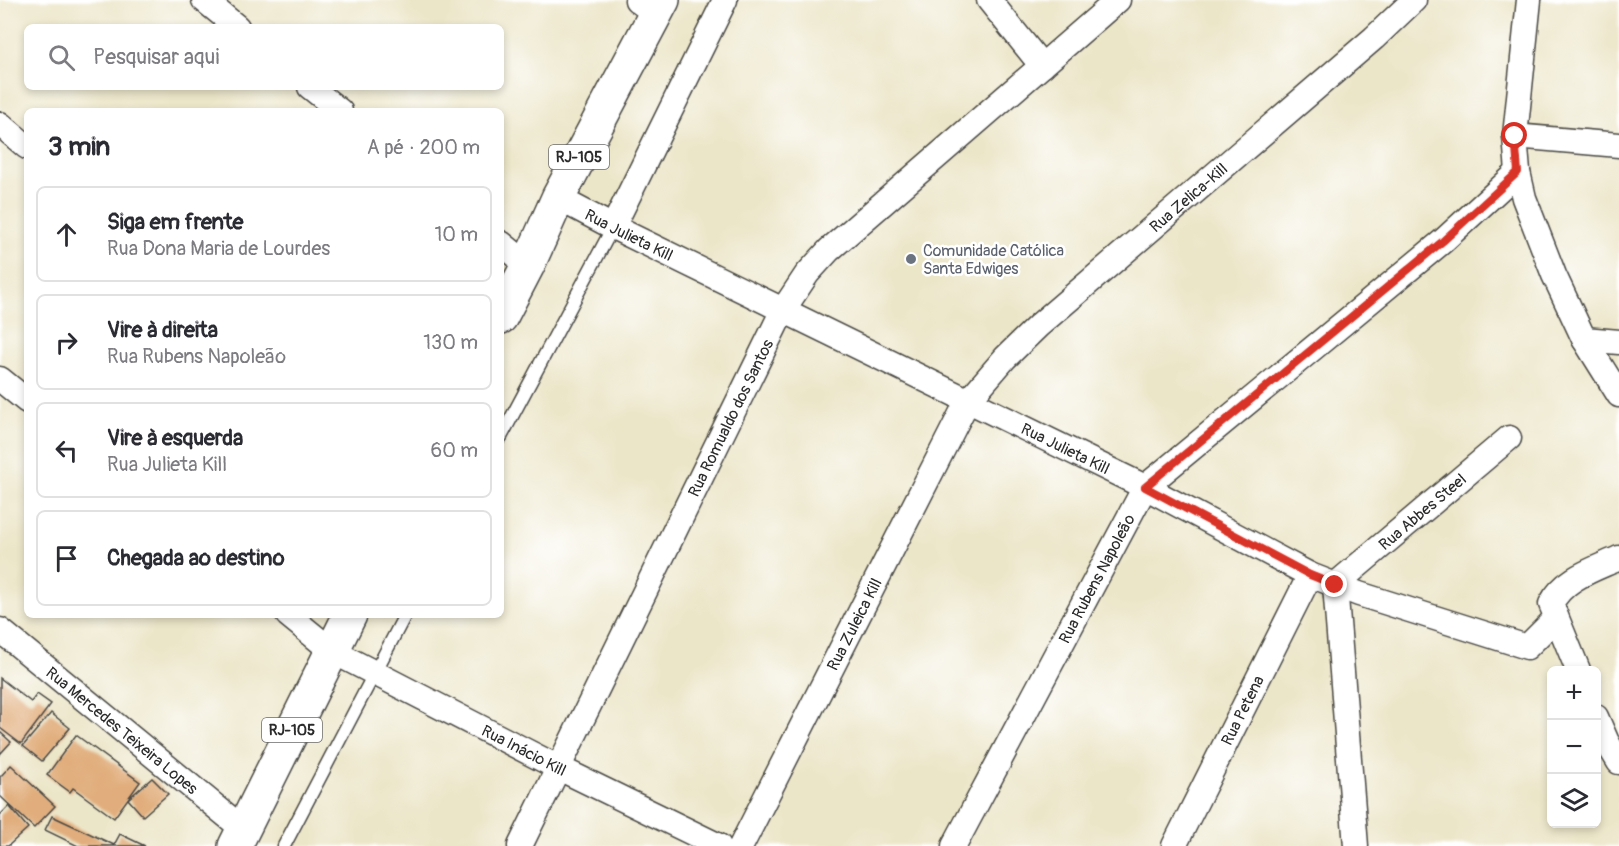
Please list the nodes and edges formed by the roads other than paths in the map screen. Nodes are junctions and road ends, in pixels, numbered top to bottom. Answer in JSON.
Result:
{"nodes":[{"id":1,"x":204,"y":0,"type":"edge"},
{"id":2,"x":725,"y":0,"type":"edge"},
{"id":3,"x":989,"y":0,"type":"edge"},
{"id":4,"x":1118,"y":0,"type":"edge"},
{"id":5,"x":1414,"y":0,"type":"edge"},
{"id":6,"x":1529,"y":0,"type":"edge"},
{"id":7,"x":652,"y":5,"type":"edge"},
{"id":8,"x":233,"y":24,"type":"edge"},
{"id":9,"x":1042,"y":66,"type":"junction"},
{"id":10,"x":314,"y":90,"type":"edge"},
{"id":11,"x":335,"y":108,"type":"edge"},
{"id":12,"x":0,"y":124,"type":"edge"},
{"id":13,"x":1515,"y":136,"type":"junction"},
{"id":14,"x":24,"y":144,"type":"edge"},
{"id":15,"x":1619,"y":145,"type":"edge"},
{"id":16,"x":1518,"y":172,"type":"junction"},
{"id":17,"x":558,"y":198,"type":"junction"},
{"id":18,"x":613,"y":227,"type":"junction"},
{"id":19,"x":504,"y":245,"type":"edge"},
{"id":20,"x":528,"y":265,"type":"junction"},
{"id":21,"x":783,"y":310,"type":"junction"},
{"id":22,"x":504,"y":311,"type":"edge"},
{"id":23,"x":1584,"y":339,"type":"junction"},
{"id":24,"x":1619,"y":342,"type":"edge"},
{"id":25,"x":0,"y":379,"type":"edge"},
{"id":26,"x":1619,"y":394,"type":"edge"},
{"id":27,"x":24,"y":399,"type":"edge"},
{"id":28,"x":968,"y":402,"type":"junction"},
{"id":29,"x":504,"y":430,"type":"edge"},
{"id":30,"x":1509,"y":438,"type":"dead end"},
{"id":31,"x":1145,"y":487,"type":"junction"},
{"id":32,"x":1619,"y":558,"type":"edge"},
{"id":33,"x":1310,"y":575,"type":"junction"},
{"id":34,"x":1335,"y":585,"type":"junction"},
{"id":35,"x":1553,"y":611,"type":"junction"},
{"id":36,"x":292,"y":618,"type":"edge"},
{"id":37,"x":348,"y":618,"type":"edge"},
{"id":38,"x":403,"y":618,"type":"edge"},
{"id":39,"x":0,"y":630,"type":"edge"},
{"id":40,"x":332,"y":651,"type":"junction"},
{"id":41,"x":1576,"y":666,"type":"edge"},
{"id":42,"x":374,"y":673,"type":"junction"},
{"id":43,"x":1597,"y":720,"type":"edge"},
{"id":44,"x":1613,"y":752,"type":"edge"},
{"id":45,"x":559,"y":768,"type":"junction"},
{"id":46,"x":239,"y":838,"type":"edge"},
{"id":47,"x":284,"y":846,"type":"edge"},
{"id":48,"x":520,"y":846,"type":"edge"},
{"id":49,"x":719,"y":846,"type":"edge"},
{"id":50,"x":741,"y":846,"type":"edge"},
{"id":51,"x":954,"y":846,"type":"edge"},
{"id":52,"x":1174,"y":846,"type":"edge"},
{"id":53,"x":1356,"y":846,"type":"edge"}],
"edges":[{"from":1,"to":8,"type":"street"},
{"from":2,"to":18,"type":"street"},
{"from":3,"to":9,"type":"street"},
{"from":4,"to":9,"type":"street","name":"Rua Romualdo dos Santos"},
{"from":5,"to":28,"type":"street","name":"Rua Zelica-Kill"},
{"from":6,"to":13,"type":"street"},
{"from":7,"to":17,"type":"main road","number":"RJ-105"},
{"from":9,"to":21,"type":"street","name":"Rua Romualdo dos Santos"},
{"from":10,"to":11,"type":"street"},
{"from":12,"to":14,"type":"street"},
{"from":13,"to":15,"type":"street"},
{"from":13,"to":16,"type":"street"},
{"from":16,"to":23,"type":"street"},
{"from":16,"to":31,"type":"street","name":"Rua Rubens Napoleão"},
{"from":17,"to":18,"type":"street","name":"Rua Julieta Kill"},
{"from":17,"to":20,"type":"main road","number":"RJ-105"},
{"from":18,"to":21,"type":"street","name":"Rua Julieta Kill"},
{"from":18,"to":29,"type":"lane"},
{"from":19,"to":20,"type":"street"},
{"from":20,"to":22,"type":"main road","number":"RJ-105"},
{"from":21,"to":28,"type":"street","name":"Rua Julieta Kill"},
{"from":21,"to":45,"type":"street","name":"Rua Romualdo dos Santos"},
{"from":23,"to":24,"type":"street"},
{"from":23,"to":26,"type":"street"},
{"from":25,"to":27,"type":"street"},
{"from":28,"to":31,"type":"street","name":"Rua Julieta Kill"},
{"from":28,"to":50,"type":"street","name":"Rua Zuleica Kill"},
{"from":30,"to":34,"type":"street","name":"Rua Abbes Steel"},
{"from":31,"to":33,"type":"street","name":"Rua Julieta Kill"},
{"from":31,"to":51,"type":"street","name":"Rua Rubens Napoleão"},
{"from":32,"to":35,"type":"street"},
{"from":33,"to":34,"type":"street","name":"Rua Julieta Kill"},
{"from":33,"to":52,"type":"street","name":"Rua Petena"},
{"from":34,"to":35,"type":"street","name":"Rua Julieta Kill"},
{"from":34,"to":53,"type":"street"},
{"from":35,"to":41,"type":"street"},
{"from":36,"to":40,"type":"street","name":"Rua Inácio Kill"},
{"from":37,"to":40,"type":"main road","number":"RJ-105"},
{"from":38,"to":42,"type":"lane"},
{"from":39,"to":46,"type":"street","name":"Rua Mercedes Teixeira Lopes"},
{"from":40,"to":42,"type":"street","name":"Rua Inácio Kill"},
{"from":40,"to":46,"type":"main road","number":"RJ-105"},
{"from":42,"to":45,"type":"street","name":"Rua Inácio Kill"},
{"from":42,"to":47,"type":"lane"},
{"from":43,"to":44,"type":"street"},
{"from":45,"to":48,"type":"street","name":"Rua Romualdo dos Santos"},
{"from":45,"to":49,"type":"street","name":"Rua Inácio Kill"}]}
